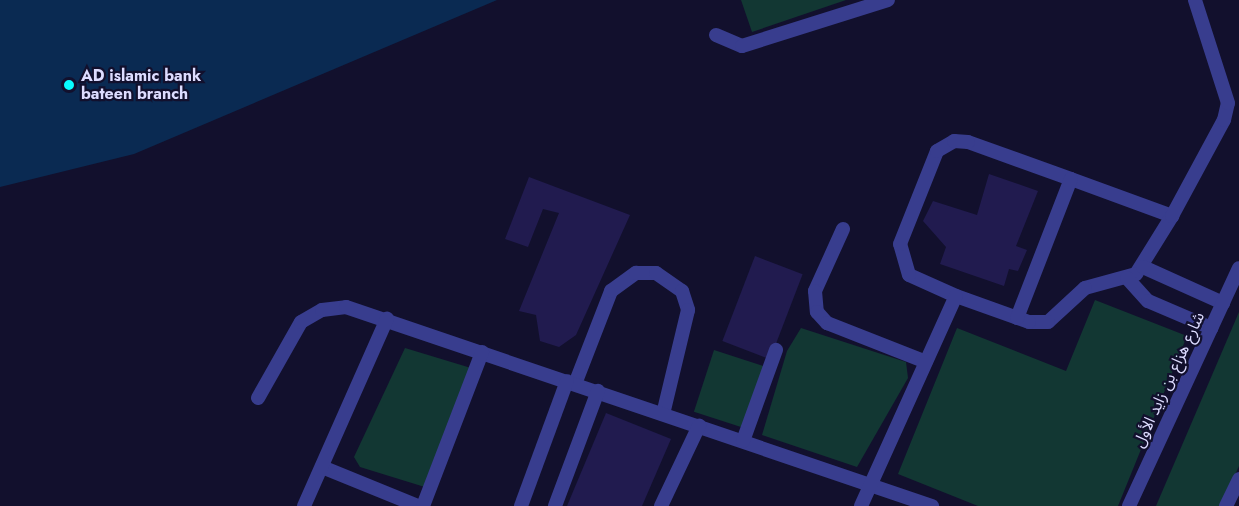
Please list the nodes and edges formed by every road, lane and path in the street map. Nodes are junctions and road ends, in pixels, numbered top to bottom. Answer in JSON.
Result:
{"nodes":[{"id":1,"x":888,"y":0,"type":"edge"},
{"id":2,"x":1195,"y":0,"type":"edge"},
{"id":3,"x":716,"y":36,"type":"dead end"},
{"id":4,"x":1071,"y":179,"type":"junction"},
{"id":5,"x":1172,"y":216,"type":"junction"},
{"id":6,"x":843,"y":229,"type":"dead end"},
{"id":7,"x":1143,"y":267,"type":"junction"},
{"id":8,"x":1239,"y":268,"type":"edge"},
{"id":9,"x":1127,"y":278,"type":"junction"},
{"id":10,"x":956,"y":296,"type":"junction"},
{"id":11,"x":1223,"y":303,"type":"junction"},
{"id":12,"x":1017,"y":318,"type":"junction"},
{"id":13,"x":387,"y":319,"type":"junction"},
{"id":14,"x":1211,"y":328,"type":"junction"},
{"id":15,"x":776,"y":351,"type":"dead end"},
{"id":16,"x":482,"y":352,"type":"junction"},
{"id":17,"x":926,"y":362,"type":"junction"},
{"id":18,"x":571,"y":382,"type":"junction"},
{"id":19,"x":598,"y":391,"type":"junction"},
{"id":20,"x":258,"y":398,"type":"dead end"},
{"id":21,"x":663,"y":414,"type":"junction"},
{"id":22,"x":699,"y":426,"type":"junction"},
{"id":23,"x":742,"y":441,"type":"junction"},
{"id":24,"x":322,"y":467,"type":"junction"},
{"id":25,"x":1239,"y":479,"type":"edge"},
{"id":26,"x":871,"y":485,"type":"junction"},
{"id":27,"x":304,"y":506,"type":"edge"},
{"id":28,"x":418,"y":506,"type":"edge"},
{"id":29,"x":423,"y":506,"type":"edge"},
{"id":30,"x":521,"y":506,"type":"edge"},
{"id":31,"x":555,"y":506,"type":"edge"},
{"id":32,"x":661,"y":506,"type":"edge"},
{"id":33,"x":861,"y":506,"type":"edge"},
{"id":34,"x":932,"y":506,"type":"edge"},
{"id":35,"x":1129,"y":506,"type":"edge"},
{"id":36,"x":1226,"y":506,"type":"edge"}],
"edges":[{"from":1,"to":3,"type":"street"},
{"from":2,"to":5,"type":"street"},
{"from":4,"to":5,"type":"street"},
{"from":4,"to":10,"type":"street"},
{"from":4,"to":12,"type":"street"},
{"from":5,"to":7,"type":"street"},
{"from":6,"to":17,"type":"street"},
{"from":7,"to":9,"type":"street"},
{"from":7,"to":11,"type":"street"},
{"from":8,"to":11,"type":"street","name":"شارع هزاع بن زايد الأول"},
{"from":9,"to":12,"type":"street"},
{"from":9,"to":14,"type":"street"},
{"from":10,"to":12,"type":"street"},
{"from":10,"to":17,"type":"street"},
{"from":11,"to":14,"type":"street","name":"شارع هزاع بن زايد الأول"},
{"from":13,"to":16,"type":"street"},
{"from":13,"to":20,"type":"street"},
{"from":13,"to":24,"type":"street"},
{"from":14,"to":35,"type":"street","name":"شارع هزاع بن زايد الأول"},
{"from":15,"to":23,"type":"street"},
{"from":16,"to":18,"type":"street"},
{"from":16,"to":29,"type":"street"},
{"from":17,"to":26,"type":"street"},
{"from":18,"to":19,"type":"street"},
{"from":18,"to":21,"type":"street"},
{"from":18,"to":30,"type":"street"},
{"from":19,"to":21,"type":"street"},
{"from":19,"to":31,"type":"street"},
{"from":21,"to":22,"type":"street"},
{"from":22,"to":23,"type":"street"},
{"from":22,"to":32,"type":"street"},
{"from":23,"to":26,"type":"street"},
{"from":24,"to":27,"type":"street"},
{"from":24,"to":28,"type":"street"},
{"from":25,"to":36,"type":"street"},
{"from":26,"to":33,"type":"street"},
{"from":26,"to":34,"type":"street"}]}
